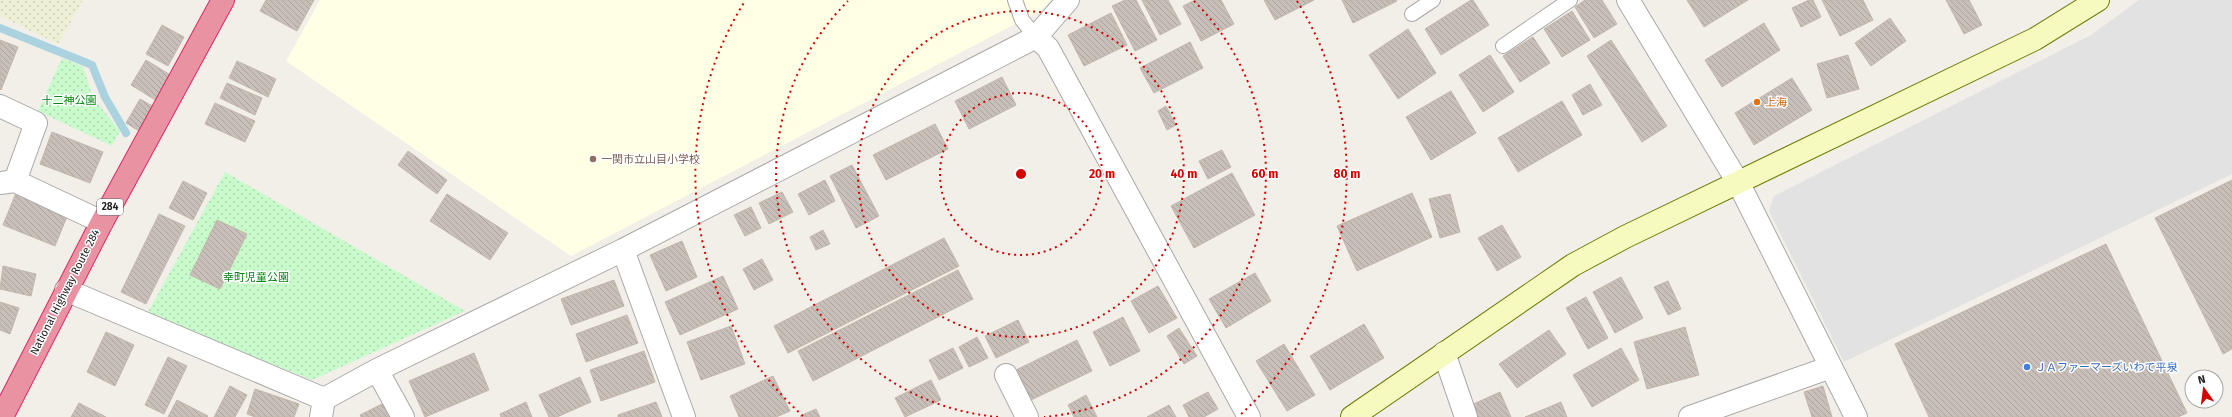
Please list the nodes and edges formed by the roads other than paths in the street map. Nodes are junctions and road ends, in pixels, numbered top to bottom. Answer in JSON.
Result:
{"nodes":[{"id":1,"x":223,"y":0,"type":"edge"},
{"id":2,"x":1015,"y":0,"type":"edge"},
{"id":3,"x":1068,"y":0,"type":"edge"},
{"id":4,"x":1433,"y":0,"type":"edge"},
{"id":5,"x":1570,"y":0,"type":"edge"},
{"id":6,"x":1629,"y":0,"type":"edge"},
{"id":7,"x":2098,"y":0,"type":"edge"},
{"id":8,"x":1412,"y":14,"type":"dead end"},
{"id":9,"x":1036,"y":37,"type":"junction"},
{"id":10,"x":1503,"y":46,"type":"dead end"},
{"id":11,"x":0,"y":106,"type":"edge"},
{"id":12,"x":7,"y":182,"type":"edge"},
{"id":13,"x":1738,"y":184,"type":"junction"},
{"id":14,"x":102,"y":222,"type":"junction"},
{"id":15,"x":622,"y":250,"type":"junction"},
{"id":16,"x":66,"y":290,"type":"junction"},
{"id":17,"x":1444,"y":353,"type":"junction"},
{"id":18,"x":1831,"y":367,"type":"junction"},
{"id":19,"x":377,"y":370,"type":"junction"},
{"id":20,"x":1006,"y":375,"type":"dead end"},
{"id":21,"x":322,"y":408,"type":"edge"},
{"id":22,"x":2,"y":417,"type":"edge"},
{"id":23,"x":403,"y":417,"type":"edge"},
{"id":24,"x":684,"y":417,"type":"edge"},
{"id":25,"x":1027,"y":417,"type":"edge"},
{"id":26,"x":1249,"y":417,"type":"edge"},
{"id":27,"x":1352,"y":417,"type":"edge"},
{"id":28,"x":1466,"y":417,"type":"edge"},
{"id":29,"x":1690,"y":417,"type":"edge"},
{"id":30,"x":1856,"y":417,"type":"edge"}],
"edges":[{"from":1,"to":14,"type":"highway","name":"National Highway Route 284","number":"284"},
{"from":2,"to":9,"type":"lane"},
{"from":3,"to":9,"type":"street"},
{"from":4,"to":8,"type":"lane"},
{"from":5,"to":10,"type":"lane"},
{"from":6,"to":13,"type":"street"},
{"from":7,"to":13,"type":"street"},
{"from":9,"to":15,"type":"street"},
{"from":9,"to":26,"type":"street"},
{"from":11,"to":12,"type":"street"},
{"from":12,"to":14,"type":"street"},
{"from":13,"to":17,"type":"street"},
{"from":13,"to":18,"type":"street"},
{"from":14,"to":16,"type":"highway","name":"National Highway Route 284","number":"284"},
{"from":15,"to":19,"type":"street"},
{"from":15,"to":24,"type":"street"},
{"from":16,"to":21,"type":"street"},
{"from":16,"to":22,"type":"highway","name":"National Highway Route 284","number":"284"},
{"from":17,"to":27,"type":"street"},
{"from":17,"to":28,"type":"street"},
{"from":18,"to":29,"type":"street"},
{"from":18,"to":30,"type":"street"},
{"from":19,"to":21,"type":"street"},
{"from":19,"to":23,"type":"street"},
{"from":20,"to":25,"type":"street"}]}
